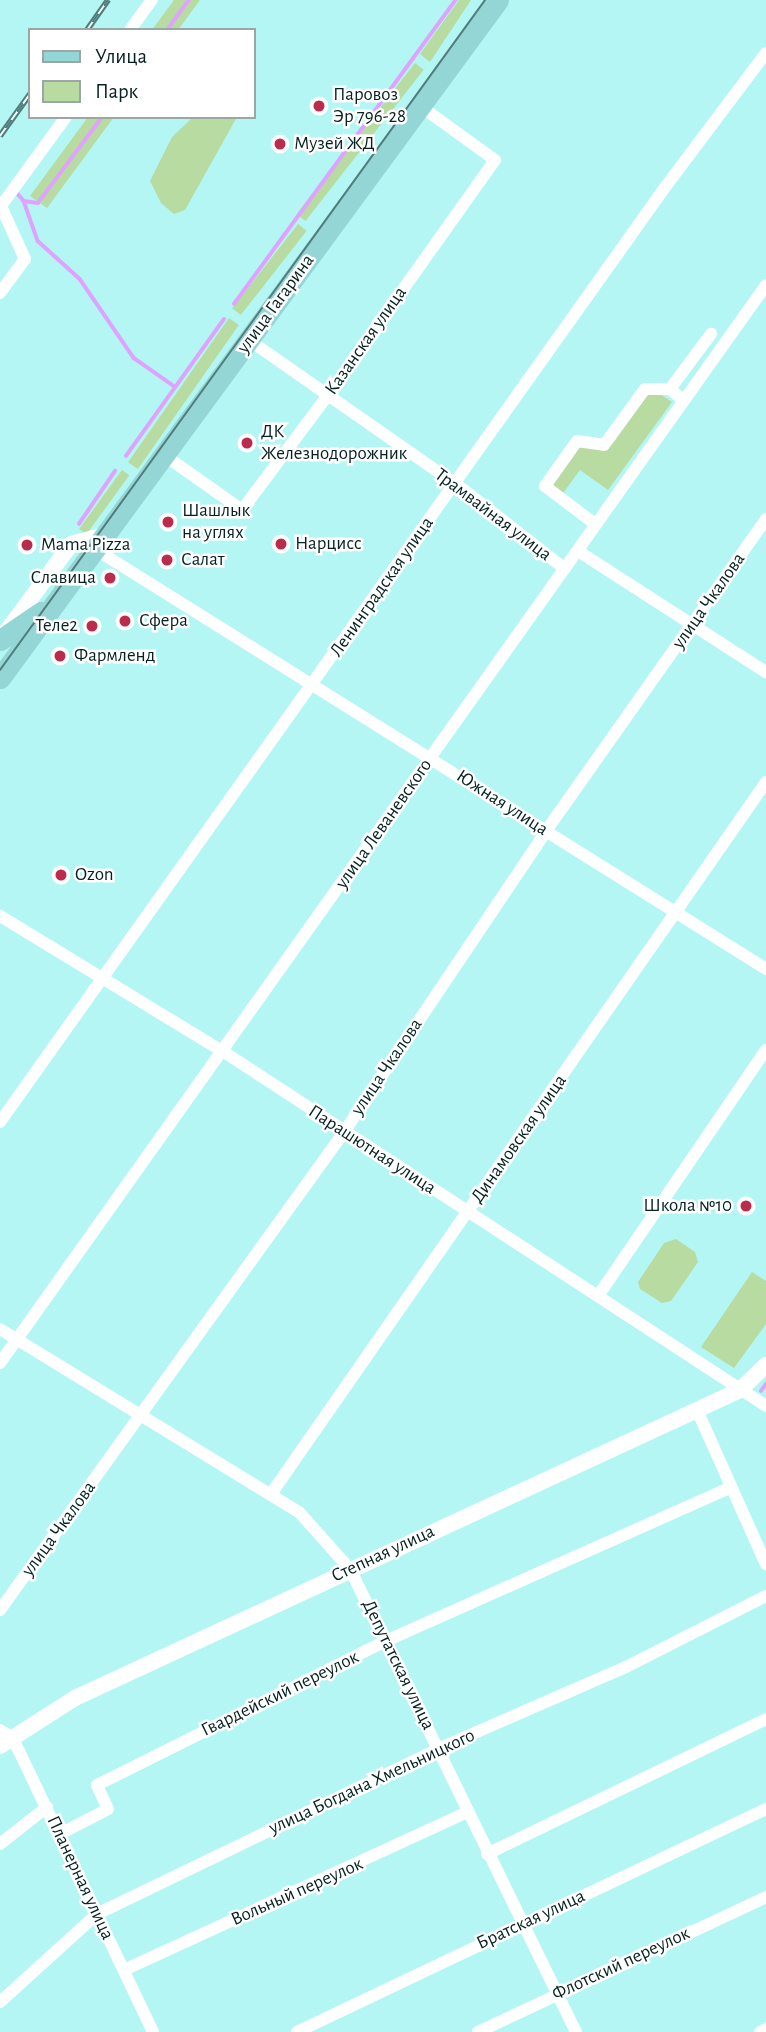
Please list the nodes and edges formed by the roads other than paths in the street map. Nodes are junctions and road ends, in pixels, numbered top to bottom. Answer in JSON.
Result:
{"nodes":[{"id":1,"x":152,"y":0,"type":"edge"},
{"id":2,"x":498,"y":0,"type":"edge"},
{"id":3,"x":131,"y":28,"type":"edge"},
{"id":4,"x":766,"y":53,"type":"edge"},
{"id":5,"x":421,"y":106,"type":"junction"},
{"id":6,"x":65,"y":119,"type":"edge"},
{"id":7,"x":766,"y":285,"type":"edge"},
{"id":8,"x":0,"y":293,"type":"edge"},
{"id":9,"x":711,"y":334,"type":"dead end"},
{"id":10,"x":249,"y":340,"type":"junction"},
{"id":11,"x":670,"y":390,"type":"junction"},
{"id":12,"x":328,"y":395,"type":"junction"},
{"id":13,"x":683,"y":400,"type":"junction"},
{"id":14,"x":164,"y":455,"type":"junction"},
{"id":15,"x":455,"y":484,"type":"junction"},
{"id":16,"x":766,"y":519,"type":"edge"},
{"id":17,"x":595,"y":524,"type":"junction"},
{"id":18,"x":100,"y":542,"type":"junction"},
{"id":19,"x":578,"y":551,"type":"junction"},
{"id":20,"x":565,"y":569,"type":"junction"},
{"id":21,"x":52,"y":607,"type":"junction"},
{"id":22,"x":692,"y":625,"type":"junction"},
{"id":23,"x":0,"y":640,"type":"edge"},
{"id":24,"x":766,"y":672,"type":"edge"},
{"id":25,"x":0,"y":678,"type":"edge"},
{"id":26,"x":313,"y":683,"type":"junction"},
{"id":27,"x":431,"y":758,"type":"junction"},
{"id":28,"x":766,"y":782,"type":"edge"},
{"id":29,"x":546,"y":831,"type":"junction"},
{"id":30,"x":674,"y":914,"type":"junction"},
{"id":31,"x":0,"y":916,"type":"edge"},
{"id":32,"x":766,"y":969,"type":"edge"},
{"id":33,"x":101,"y":979,"type":"junction"},
{"id":34,"x":766,"y":1050,"type":"edge"},
{"id":35,"x":223,"y":1052,"type":"junction"},
{"id":36,"x":0,"y":1122,"type":"edge"},
{"id":37,"x":344,"y":1132,"type":"junction"},
{"id":38,"x":468,"y":1213,"type":"junction"},
{"id":39,"x":598,"y":1296,"type":"junction"},
{"id":40,"x":0,"y":1329,"type":"edge"},
{"id":41,"x":16,"y":1339,"type":"junction"},
{"id":42,"x":0,"y":1363,"type":"edge"},
{"id":43,"x":766,"y":1365,"type":"edge"},
{"id":44,"x":740,"y":1390,"type":"junction"},
{"id":45,"x":766,"y":1406,"type":"edge"},
{"id":46,"x":697,"y":1410,"type":"junction"},
{"id":47,"x":141,"y":1416,"type":"junction"},
{"id":48,"x":729,"y":1488,"type":"junction"},
{"id":49,"x":271,"y":1494,"type":"junction"},
{"id":50,"x":766,"y":1564,"type":"edge"},
{"id":51,"x":350,"y":1569,"type":"junction"},
{"id":52,"x":766,"y":1596,"type":"edge"},
{"id":53,"x":0,"y":1610,"type":"edge"},
{"id":54,"x":388,"y":1640,"type":"junction"},
{"id":55,"x":766,"y":1719,"type":"edge"},
{"id":56,"x":4,"y":1738,"type":"edge"},
{"id":57,"x":438,"y":1749,"type":"junction"},
{"id":58,"x":47,"y":1807,"type":"junction"},
{"id":59,"x":766,"y":1809,"type":"edge"},
{"id":60,"x":468,"y":1812,"type":"junction"},
{"id":61,"x":60,"y":1834,"type":"junction"},
{"id":62,"x":0,"y":1843,"type":"edge"},
{"id":63,"x":487,"y":1854,"type":"junction"},
{"id":64,"x":766,"y":1897,"type":"edge"},
{"id":65,"x":97,"y":1914,"type":"junction"},
{"id":66,"x":520,"y":1924,"type":"junction"},
{"id":67,"x":124,"y":1970,"type":"junction"},
{"id":68,"x":558,"y":1993,"type":"junction"},
{"id":69,"x":0,"y":2002,"type":"edge"},
{"id":70,"x":766,"y":2029,"type":"edge"},
{"id":71,"x":149,"y":2030,"type":"edge"},
{"id":72,"x":297,"y":2032,"type":"edge"},
{"id":73,"x":478,"y":2032,"type":"edge"},
{"id":74,"x":576,"y":2032,"type":"edge"},
{"id":75,"x":760,"y":2032,"type":"edge"}],
"edges":[{"from":1,"to":3,"type":"street"},
{"from":2,"to":5,"type":"main road","name":"улица Гагарина"},
{"from":4,"to":15,"type":"street","name":"Ленинградская улица"},
{"from":5,"to":10,"type":"main road","name":"улица Гагарина"},
{"from":5,"to":12,"type":"street","name":"Казанская улица"},
{"from":6,"to":8,"type":"street"},
{"from":7,"to":13,"type":"street","name":"улица Леваневского"},
{"from":9,"to":11,"type":"street"},
{"from":10,"to":12,"type":"street","name":"Трамвайная улица"},
{"from":10,"to":14,"type":"main road","name":"улица Гагарина"},
{"from":11,"to":13,"type":"street"},
{"from":11,"to":17,"type":"street"},
{"from":12,"to":14,"type":"street","name":"Казанская улица"},
{"from":12,"to":15,"type":"street","name":"Трамвайная улица"},
{"from":13,"to":17,"type":"street","name":"улица Леваневского"},
{"from":14,"to":18,"type":"main road","name":"улица Гагарина"},
{"from":15,"to":20,"type":"street","name":"Трамвайная улица"},
{"from":15,"to":26,"type":"street","name":"Ленинградская улица"},
{"from":16,"to":22,"type":"street","name":"улица Чкалова"},
{"from":17,"to":19,"type":"street","name":"улица Леваневского"},
{"from":18,"to":21,"type":"main road","name":"улица Гагарина"},
{"from":18,"to":23,"type":"street"},
{"from":18,"to":26,"type":"street","name":"Южная улица"},
{"from":19,"to":20,"type":"street","name":"улица Леваневского"},
{"from":19,"to":22,"type":"street","name":"Трамвайная улица"},
{"from":20,"to":27,"type":"street","name":"улица Леваневского"},
{"from":21,"to":23,"type":"main road","name":"улица Гагарина"},
{"from":21,"to":25,"type":"main road","name":"улица Гагарина"},
{"from":22,"to":24,"type":"street","name":"Трамвайная улица"},
{"from":22,"to":29,"type":"street","name":"улица Чкалова"},
{"from":26,"to":27,"type":"street","name":"Южная улица"},
{"from":26,"to":33,"type":"street","name":"Ленинградская улица"},
{"from":27,"to":29,"type":"street","name":"Южная улица"},
{"from":27,"to":35,"type":"street","name":"улица Леваневского"},
{"from":28,"to":30,"type":"street","name":"Динамовская улица"},
{"from":29,"to":30,"type":"street","name":"Южная улица"},
{"from":29,"to":37,"type":"street","name":"улица Чкалова"},
{"from":30,"to":32,"type":"street","name":"Южная улица"},
{"from":30,"to":38,"type":"street","name":"Динамовская улица"},
{"from":31,"to":33,"type":"street","name":"Парашютная улица"},
{"from":33,"to":35,"type":"street","name":"Парашютная улица"},
{"from":33,"to":36,"type":"street","name":"Ленинградская улица"},
{"from":34,"to":39,"type":"street"},
{"from":35,"to":37,"type":"street","name":"Парашютная улица"},
{"from":35,"to":41,"type":"street","name":"улица Леваневского"},
{"from":37,"to":38,"type":"street","name":"Парашютная улица"},
{"from":37,"to":47,"type":"street","name":"улица Чкалова"},
{"from":38,"to":39,"type":"street","name":"Парашютная улица"},
{"from":38,"to":49,"type":"street","name":"Динамовская улица"},
{"from":39,"to":44,"type":"street","name":"Парашютная улица"},
{"from":40,"to":41,"type":"street","name":"Депутатская улица"},
{"from":41,"to":42,"type":"street","name":"улица Леваневского"},
{"from":41,"to":47,"type":"street","name":"Депутатская улица"},
{"from":43,"to":44,"type":"street","name":"Степная улица"},
{"from":44,"to":45,"type":"street","name":"Парашютная улица"},
{"from":44,"to":46,"type":"street","name":"Степная улица"},
{"from":46,"to":48,"type":"street"},
{"from":46,"to":51,"type":"street","name":"Степная улица"},
{"from":47,"to":49,"type":"street","name":"Депутатская улица"},
{"from":47,"to":53,"type":"street","name":"улица Чкалова"},
{"from":48,"to":50,"type":"street"},
{"from":48,"to":54,"type":"street","name":"Гвардейский переулок"},
{"from":49,"to":51,"type":"street","name":"Депутатская улица"},
{"from":51,"to":54,"type":"street","name":"Депутатская улица"},
{"from":51,"to":56,"type":"street","name":"Степная улица"},
{"from":52,"to":57,"type":"street","name":"улица Богдана Хмельницкого"},
{"from":54,"to":57,"type":"street","name":"Депутатская улица"},
{"from":54,"to":61,"type":"street","name":"Гвардейский переулок"},
{"from":55,"to":63,"type":"street"},
{"from":56,"to":58,"type":"street","name":"Планерная улица"},
{"from":57,"to":60,"type":"street","name":"Депутатская улица"},
{"from":57,"to":65,"type":"street","name":"улица Богдана Хмельницкого"},
{"from":58,"to":61,"type":"street","name":"Планерная улица"},
{"from":58,"to":62,"type":"street"},
{"from":59,"to":66,"type":"street","name":"Братская улица"},
{"from":60,"to":63,"type":"street","name":"Депутатская улица"},
{"from":60,"to":67,"type":"street","name":"Вольный переулок"},
{"from":61,"to":65,"type":"street","name":"Планерная улица"},
{"from":63,"to":66,"type":"street","name":"Депутатская улица"},
{"from":64,"to":68,"type":"street","name":"Флотский переулок"},
{"from":65,"to":67,"type":"street","name":"Планерная улица"},
{"from":65,"to":69,"type":"street","name":"улица Богдана Хмельницкого"},
{"from":66,"to":68,"type":"street","name":"Депутатская улица"},
{"from":66,"to":72,"type":"street","name":"Братская улица"},
{"from":67,"to":71,"type":"street","name":"Планерная улица"},
{"from":68,"to":73,"type":"street","name":"Флотский переулок"},
{"from":68,"to":74,"type":"street","name":"Депутатская улица"},
{"from":70,"to":75,"type":"street"}]}
